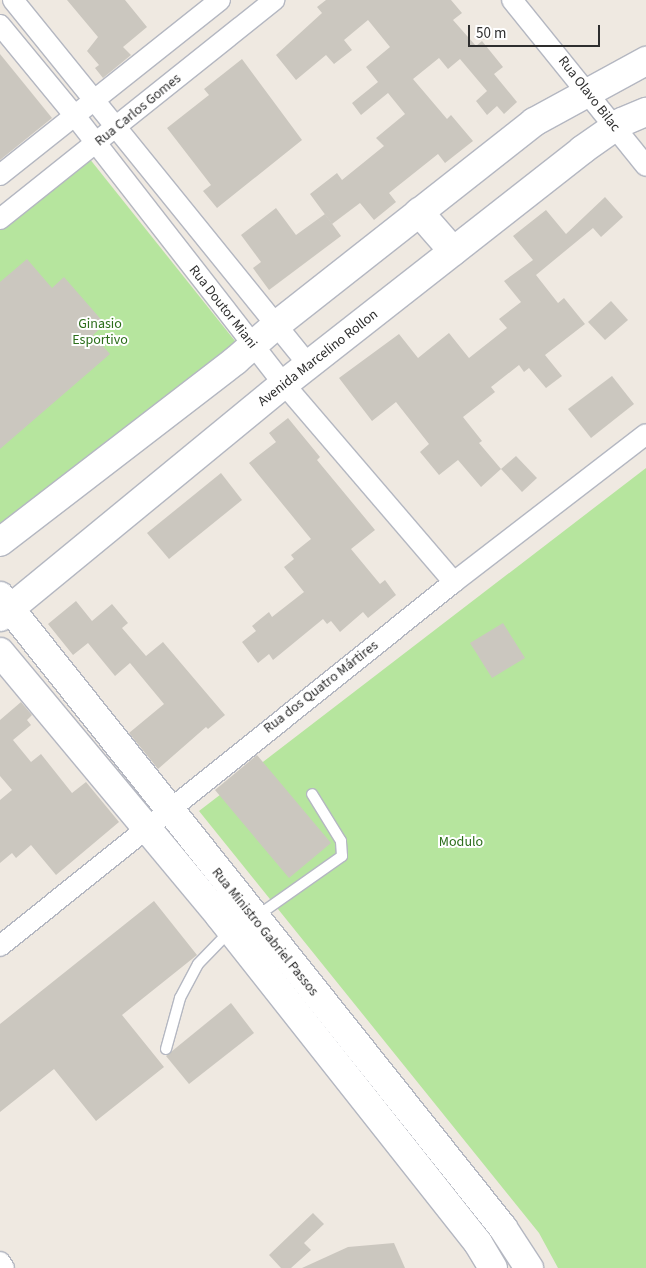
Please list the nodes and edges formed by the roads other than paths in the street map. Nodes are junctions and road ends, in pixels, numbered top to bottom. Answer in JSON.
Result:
{"nodes":[{"id":1,"x":14,"y":0,"type":"edge"},
{"id":2,"x":220,"y":0,"type":"edge"},
{"id":3,"x":274,"y":0,"type":"edge"},
{"id":4,"x":512,"y":0,"type":"edge"},
{"id":5,"x":0,"y":26,"type":"edge"},
{"id":6,"x":646,"y":61,"type":"edge"},
{"id":7,"x":587,"y":91,"type":"junction"},
{"id":8,"x":94,"y":101,"type":"junction"},
{"id":9,"x":646,"y":112,"type":"edge"},
{"id":10,"x":75,"y":116,"type":"junction"},
{"id":11,"x":614,"y":127,"type":"junction"},
{"id":12,"x":116,"y":129,"type":"junction"},
{"id":13,"x":97,"y":144,"type":"junction"},
{"id":14,"x":646,"y":166,"type":"edge"},
{"id":15,"x":0,"y":175,"type":"edge"},
{"id":16,"x":419,"y":212,"type":"junction"},
{"id":17,"x":0,"y":219,"type":"edge"},
{"id":18,"x":453,"y":251,"type":"junction"},
{"id":19,"x":275,"y":326,"type":"junction"},
{"id":20,"x":253,"y":346,"type":"junction"},
{"id":21,"x":309,"y":365,"type":"junction"},
{"id":22,"x":284,"y":384,"type":"junction"},
{"id":23,"x":646,"y":434,"type":"edge"},
{"id":24,"x":0,"y":542,"type":"edge"},
{"id":25,"x":454,"y":582,"type":"junction"},
{"id":26,"x":3,"y":607,"type":"edge"},
{"id":27,"x":0,"y":652,"type":"edge"},
{"id":28,"x":312,"y":794,"type":"dead end"},
{"id":29,"x":167,"y":809,"type":"junction"},
{"id":30,"x":145,"y":828,"type":"junction"},
{"id":31,"x":236,"y":916,"type":"junction"},
{"id":32,"x":0,"y":946,"type":"edge"},
{"id":33,"x":279,"y":970,"type":"junction"},
{"id":34,"x":166,"y":1049,"type":"dead end"},
{"id":35,"x":0,"y":1262,"type":"edge"},
{"id":36,"x":4,"y":1268,"type":"edge"},
{"id":37,"x":493,"y":1268,"type":"edge"},
{"id":38,"x":529,"y":1268,"type":"edge"}],
"edges":[{"from":1,"to":8,"type":"street","name":"Rua Doutor Miani"},
{"from":2,"to":8,"type":"street"},
{"from":3,"to":12,"type":"street","name":"Rua Carlos Gomes"},
{"from":4,"to":7,"type":"street","name":"Rua Olavo Bilac"},
{"from":5,"to":10,"type":"street","name":"Rua Doutor Miani"},
{"from":6,"to":7,"type":"main road"},
{"from":7,"to":11,"type":"street","name":"Rua Olavo Bilac"},
{"from":7,"to":16,"type":"main road"},
{"from":8,"to":10,"type":"street"},
{"from":8,"to":12,"type":"street","name":"Rua Doutor Miani"},
{"from":9,"to":11,"type":"main road","name":"Avenida Marcelino Rollon"},
{"from":10,"to":13,"type":"street","name":"Rua Doutor Miani"},
{"from":10,"to":15,"type":"street"},
{"from":11,"to":14,"type":"street","name":"Rua Olavo Bilac"},
{"from":11,"to":18,"type":"main road","name":"Avenida Marcelino Rollon"},
{"from":12,"to":13,"type":"street","name":"Rua Carlos Gomes"},
{"from":12,"to":19,"type":"street","name":"Rua Doutor Miani"},
{"from":13,"to":17,"type":"street","name":"Rua Carlos Gomes"},
{"from":13,"to":20,"type":"street","name":"Rua Doutor Miani"},
{"from":16,"to":18,"type":"main road"},
{"from":16,"to":19,"type":"main road"},
{"from":18,"to":21,"type":"main road","name":"Avenida Marcelino Rollon"},
{"from":19,"to":20,"type":"main road"},
{"from":19,"to":21,"type":"street","name":"Rua Doutor Miani"},
{"from":20,"to":22,"type":"street","name":"Rua Doutor Miani"},
{"from":20,"to":24,"type":"main road"},
{"from":21,"to":22,"type":"main road","name":"Avenida Marcelino Rollon"},
{"from":22,"to":25,"type":"street","name":"Rua Doutor Miani"},
{"from":22,"to":26,"type":"main road","name":"Avenida Marcelino Rollon"},
{"from":23,"to":25,"type":"street","name":"Rua dos Quatro Mártires"},
{"from":25,"to":29,"type":"street","name":"Rua dos Quatro Mártires"},
{"from":26,"to":29,"type":"main road","name":"Rua Ministro Gabriel Passos"},
{"from":27,"to":30,"type":"main road","name":"Rua Ministro Gabriel Passos"},
{"from":28,"to":31,"type":"lane"},
{"from":29,"to":30,"type":"street","name":"Rua dos Quatro Mártires"},
{"from":29,"to":31,"type":"main road","name":"Rua Ministro Gabriel Passos"},
{"from":30,"to":31,"type":"main road","name":"Rua Ministro Gabriel Passos"},
{"from":30,"to":32,"type":"street","name":"Rua dos Quatro Mártires"},
{"from":31,"to":33,"type":"main road","name":"Rua Ministro Gabriel Passos"},
{"from":31,"to":34,"type":"lane"},
{"from":33,"to":37,"type":"main road","name":"Rua Ministro Gabriel Passos"},
{"from":33,"to":38,"type":"main road","name":"Rua Ministro Gabriel Passos"},
{"from":35,"to":36,"type":"street"}]}
